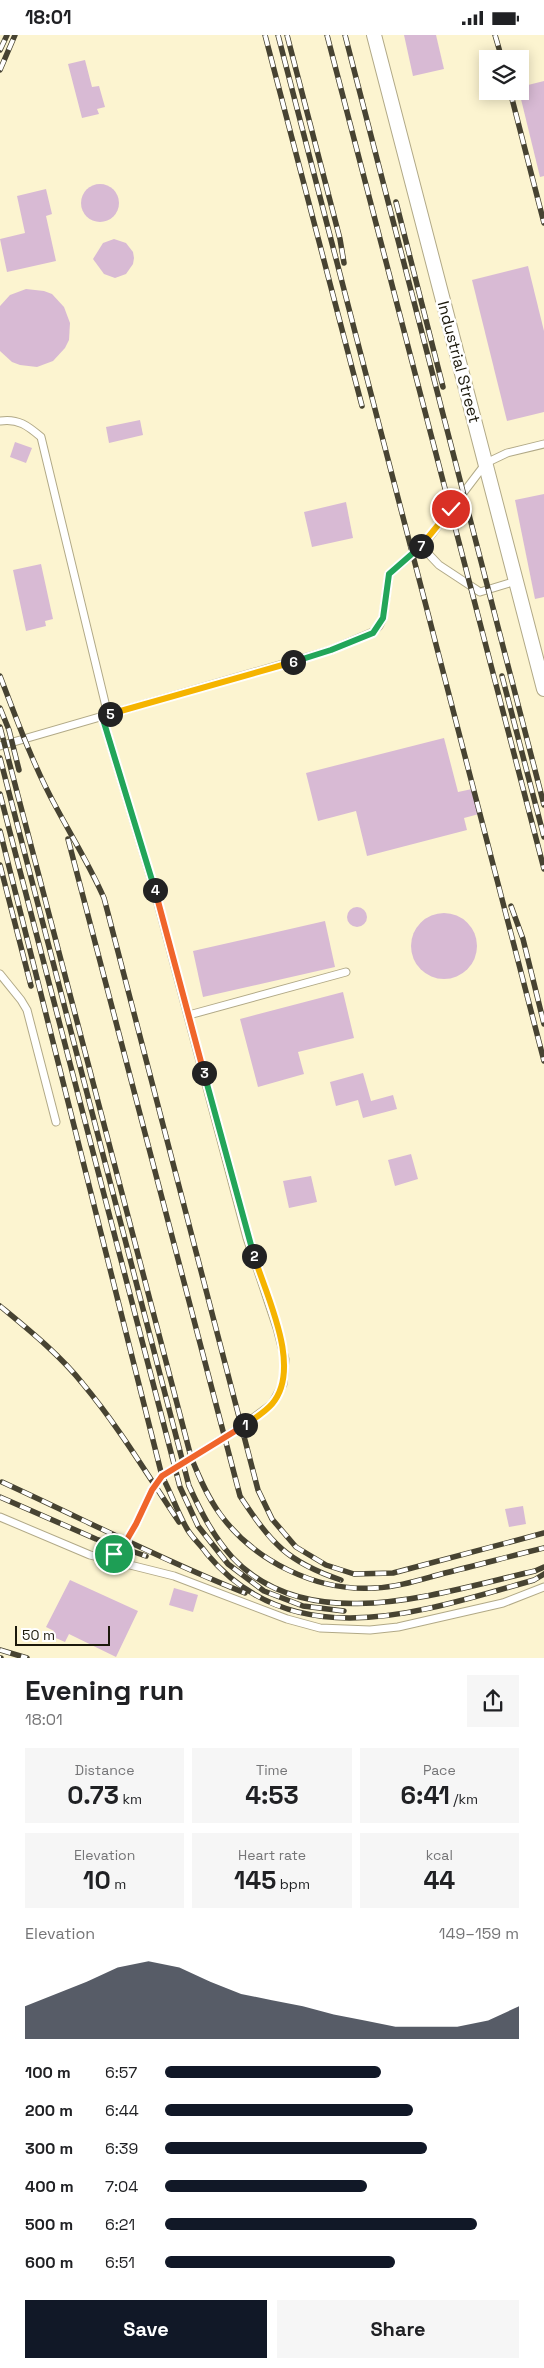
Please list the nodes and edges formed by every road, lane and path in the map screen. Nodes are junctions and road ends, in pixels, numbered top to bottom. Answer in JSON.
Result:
{"nodes":[{"id":1,"x":374,"y":35,"type":"edge"},
{"id":2,"x":0,"y":421,"type":"edge"},
{"id":3,"x":544,"y":444,"type":"edge"},
{"id":4,"x":486,"y":463,"type":"junction"},
{"id":5,"x":421,"y":546,"type":"junction"},
{"id":6,"x":516,"y":581,"type":"junction"},
{"id":7,"x":543,"y":681,"type":"edge"},
{"id":8,"x":105,"y":716,"type":"junction"},
{"id":9,"x":0,"y":747,"type":"edge"},
{"id":10,"x":346,"y":972,"type":"dead end"},
{"id":11,"x":0,"y":973,"type":"edge"},
{"id":12,"x":189,"y":1015,"type":"junction"},
{"id":13,"x":56,"y":1122,"type":"dead end"},
{"id":14,"x":0,"y":1517,"type":"edge"},
{"id":15,"x":105,"y":1558,"type":"junction"},
{"id":16,"x":544,"y":1587,"type":"edge"}],
"edges":[{"from":1,"to":4,"type":"street","name":"Industrial Street"},
{"from":2,"to":8,"type":"lane"},
{"from":3,"to":4,"type":"lane"},
{"from":4,"to":5,"type":"lane"},
{"from":4,"to":6,"type":"street","name":"Industrial Street"},
{"from":5,"to":6,"type":"lane"},
{"from":5,"to":8,"type":"lane"},
{"from":6,"to":7,"type":"street","name":"Industrial Street"},
{"from":8,"to":9,"type":"lane"},
{"from":8,"to":12,"type":"lane"},
{"from":10,"to":12,"type":"lane"},
{"from":11,"to":13,"type":"lane"},
{"from":12,"to":15,"type":"lane"},
{"from":14,"to":15,"type":"lane"},
{"from":15,"to":16,"type":"lane"}]}
